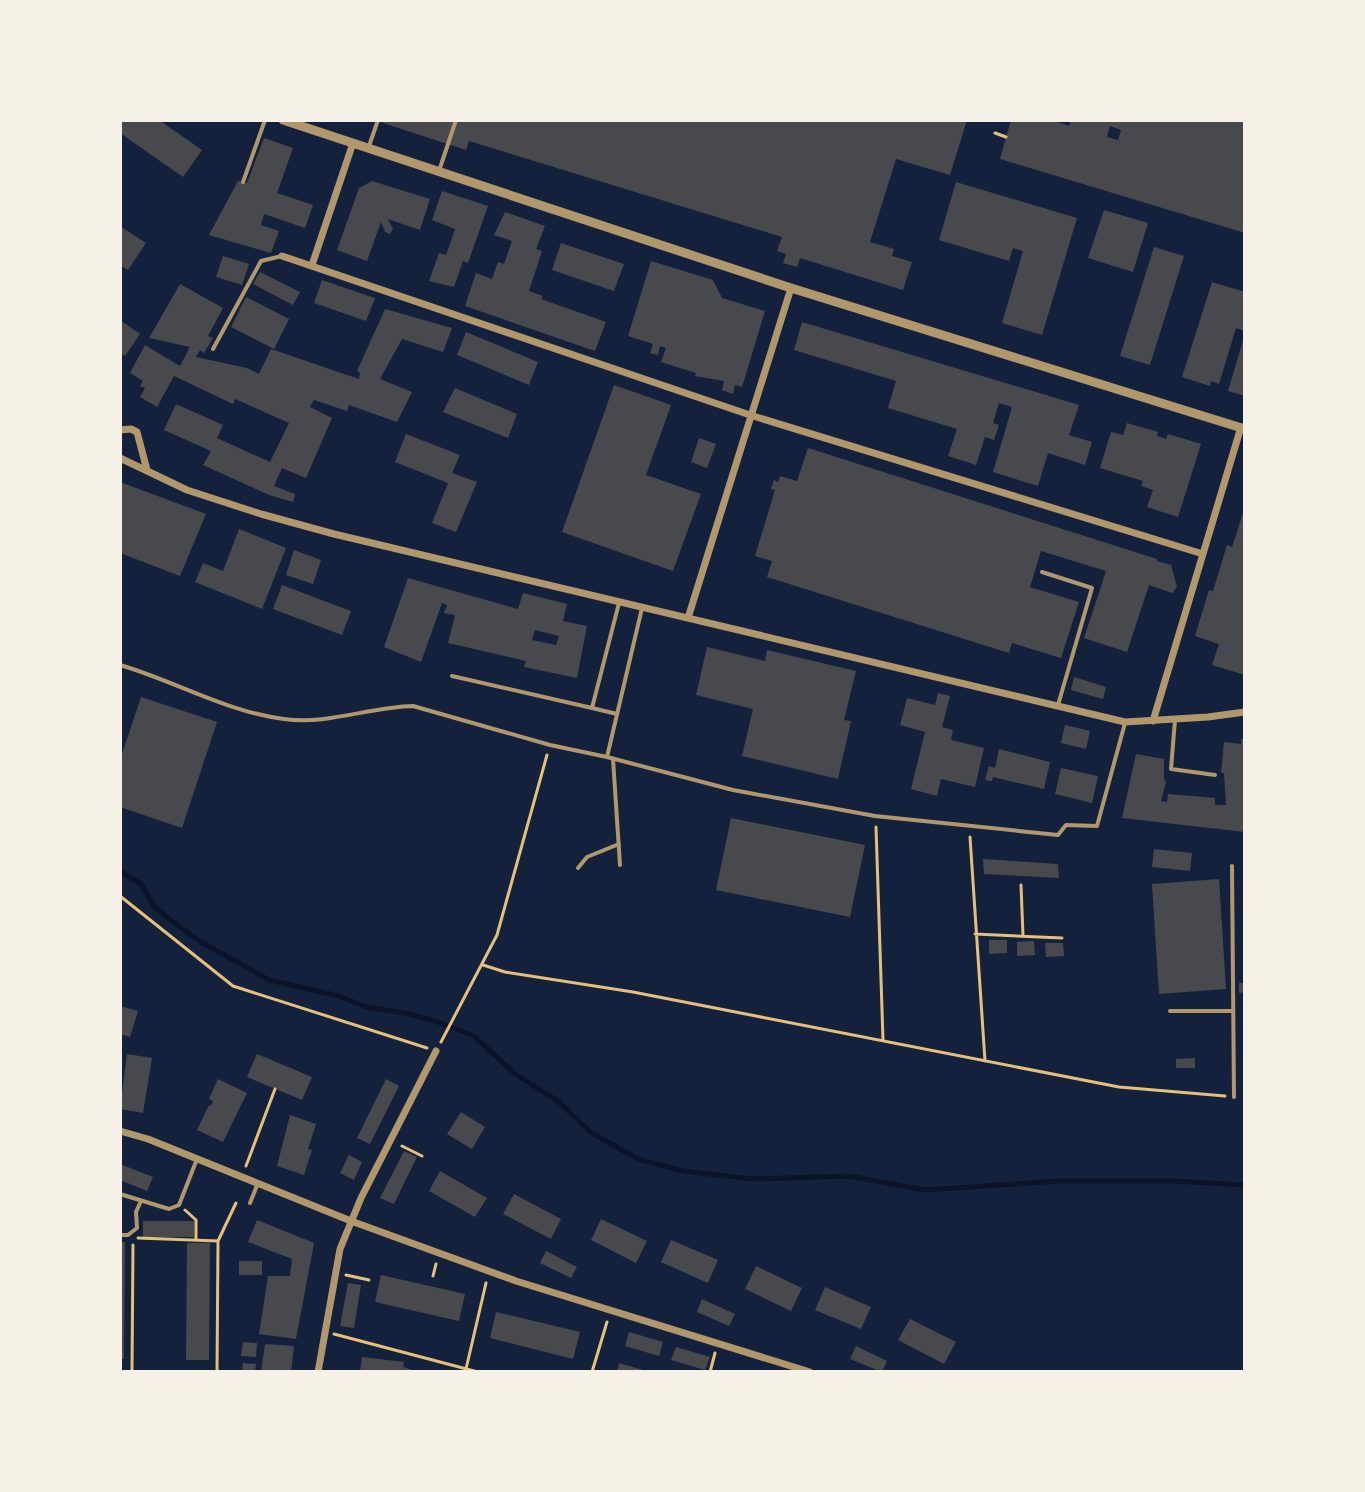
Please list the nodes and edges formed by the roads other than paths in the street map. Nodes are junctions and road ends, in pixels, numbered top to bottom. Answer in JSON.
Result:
{"nodes":[{"id":1,"x":265,"y":120,"type":"edge"},
{"id":2,"x":283,"y":120,"type":"edge"},
{"id":3,"x":378,"y":120,"type":"edge"},
{"id":4,"x":456,"y":120,"type":"edge"},
{"id":5,"x":353,"y":143,"type":"junction"},
{"id":6,"x":369,"y":148,"type":"junction"},
{"id":7,"x":439,"y":172,"type":"junction"},
{"id":8,"x":243,"y":182,"type":"dead end"},
{"id":9,"x":282,"y":256,"type":"joint"},
{"id":10,"x":312,"y":265,"type":"junction"},
{"id":11,"x":791,"y":288,"type":"junction"},
{"id":12,"x":213,"y":349,"type":"dead end"},
{"id":13,"x":753,"y":416,"type":"junction"},
{"id":14,"x":121,"y":428,"type":"edge"},
{"id":15,"x":1243,"y":428,"type":"edge"},
{"id":16,"x":120,"y":458,"type":"edge"},
{"id":17,"x":147,"y":470,"type":"junction"},
{"id":18,"x":1203,"y":554,"type":"junction"},
{"id":19,"x":1042,"y":572,"type":"dead end"},
{"id":20,"x":619,"y":603,"type":"junction"},
{"id":21,"x":642,"y":608,"type":"junction"},
{"id":22,"x":688,"y":618,"type":"junction"},
{"id":23,"x":120,"y":665,"type":"edge"},
{"id":24,"x":452,"y":676,"type":"dead end"},
{"id":25,"x":1058,"y":706,"type":"junction"},
{"id":26,"x":592,"y":708,"type":"junction"},
{"id":27,"x":1245,"y":712,"type":"edge"},
{"id":28,"x":617,"y":714,"type":"junction"},
{"id":29,"x":1175,"y":719,"type":"junction"},
{"id":30,"x":1153,"y":721,"type":"junction"},
{"id":31,"x":1125,"y":722,"type":"junction"},
{"id":32,"x":610,"y":758,"type":"junction"},
{"id":33,"x":1215,"y":775,"type":"dead end"},
{"id":34,"x":619,"y":844,"type":"junction"},
{"id":35,"x":620,"y":865,"type":"dead end"},
{"id":36,"x":1232,"y":866,"type":"dead end"},
{"id":37,"x":578,"y":868,"type":"dead end"},
{"id":38,"x":1170,"y":1011,"type":"dead end"},
{"id":39,"x":1233,"y":1011,"type":"junction"},
{"id":40,"x":436,"y":1051,"type":"road end"},
{"id":41,"x":1234,"y":1097,"type":"road end"},
{"id":42,"x":120,"y":1131,"type":"edge"},
{"id":43,"x":197,"y":1159,"type":"junction"},
{"id":44,"x":258,"y":1183,"type":"junction"},
{"id":45,"x":120,"y":1194,"type":"edge"},
{"id":46,"x":140,"y":1202,"type":"junction"},
{"id":47,"x":250,"y":1203,"type":"dead end"},
{"id":48,"x":351,"y":1221,"type":"junction"},
{"id":49,"x":120,"y":1235,"type":"edge"},
{"id":50,"x":318,"y":1372,"type":"edge"},
{"id":51,"x":810,"y":1372,"type":"edge"}],
"edges":[{"from":1,"to":8,"type":"lane"},
{"from":2,"to":5,"type":"street"},
{"from":3,"to":6,"type":"lane"},
{"from":4,"to":7,"type":"lane"},
{"from":5,"to":6,"type":"street"},
{"from":5,"to":10,"type":"street"},
{"from":6,"to":7,"type":"street"},
{"from":7,"to":11,"type":"street"},
{"from":9,"to":10,"type":"street"},
{"from":9,"to":12,"type":"lane"},
{"from":10,"to":13,"type":"street"},
{"from":11,"to":13,"type":"street"},
{"from":11,"to":15,"type":"street"},
{"from":13,"to":18,"type":"street"},
{"from":13,"to":22,"type":"street"},
{"from":14,"to":17,"type":"street"},
{"from":15,"to":18,"type":"street"},
{"from":16,"to":17,"type":"street"},
{"from":17,"to":20,"type":"street"},
{"from":18,"to":30,"type":"street"},
{"from":19,"to":25,"type":"lane"},
{"from":20,"to":21,"type":"street"},
{"from":20,"to":26,"type":"lane"},
{"from":21,"to":22,"type":"street"},
{"from":21,"to":28,"type":"lane"},
{"from":22,"to":25,"type":"street"},
{"from":23,"to":32,"type":"lane"},
{"from":24,"to":26,"type":"lane"},
{"from":25,"to":31,"type":"street"},
{"from":26,"to":28,"type":"lane"},
{"from":27,"to":29,"type":"street"},
{"from":28,"to":32,"type":"lane"},
{"from":29,"to":30,"type":"street"},
{"from":29,"to":33,"type":"lane"},
{"from":30,"to":31,"type":"street"},
{"from":31,"to":32,"type":"lane"},
{"from":32,"to":34,"type":"lane"},
{"from":34,"to":35,"type":"lane"},
{"from":34,"to":37,"type":"lane"},
{"from":36,"to":39,"type":"lane"},
{"from":38,"to":39,"type":"lane"},
{"from":39,"to":41,"type":"lane"},
{"from":40,"to":48,"type":"street"},
{"from":42,"to":43,"type":"street"},
{"from":43,"to":44,"type":"street"},
{"from":43,"to":46,"type":"lane"},
{"from":44,"to":47,"type":"lane"},
{"from":44,"to":48,"type":"street"},
{"from":45,"to":46,"type":"lane"},
{"from":46,"to":49,"type":"lane"},
{"from":48,"to":50,"type":"street"},
{"from":48,"to":51,"type":"street"}]}
